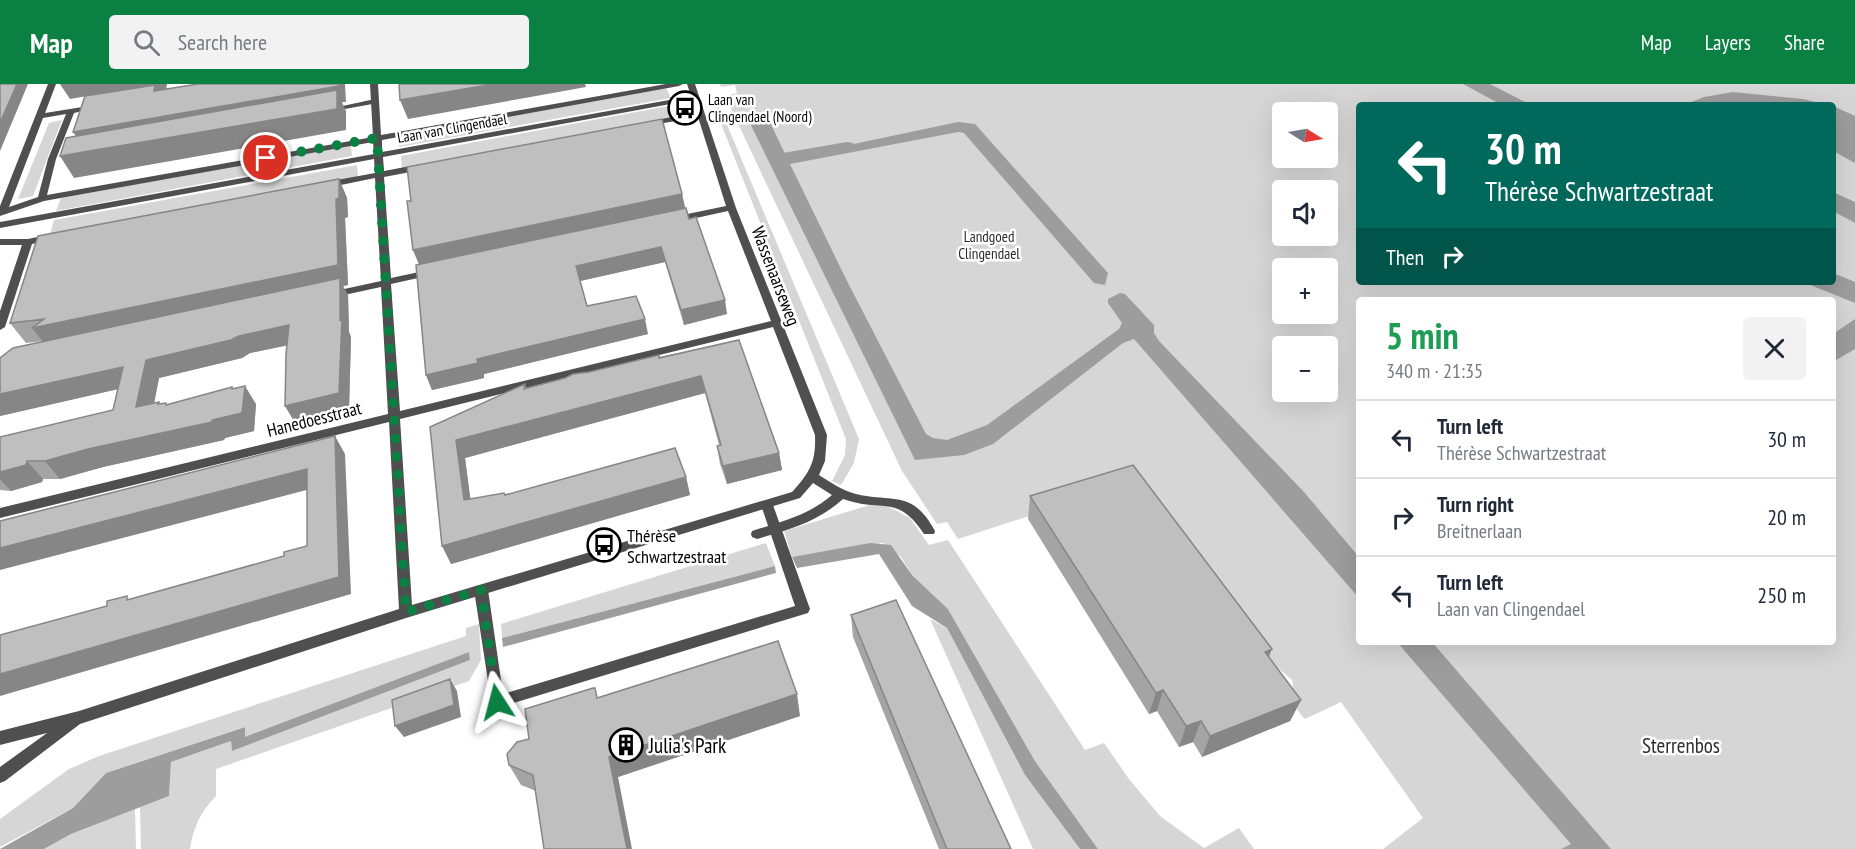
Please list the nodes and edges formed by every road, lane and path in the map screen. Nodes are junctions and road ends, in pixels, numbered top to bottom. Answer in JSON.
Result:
{"nodes":[{"id":1,"x":52,"y":84,"type":"edge"},
{"id":2,"x":374,"y":84,"type":"edge"},
{"id":3,"x":679,"y":84,"type":"edge"},
{"id":4,"x":692,"y":84,"type":"edge"},
{"id":5,"x":696,"y":97,"type":"junction"},
{"id":6,"x":375,"y":101,"type":"junction"},
{"id":7,"x":105,"y":105,"type":"edge"},
{"id":8,"x":71,"y":111,"type":"junction"},
{"id":9,"x":317,"y":112,"type":"edge"},
{"id":10,"x":700,"y":114,"type":"junction"},
{"id":11,"x":40,"y":116,"type":"junction"},
{"id":12,"x":631,"y":127,"type":"edge"},
{"id":13,"x":377,"y":138,"type":"junction"},
{"id":14,"x":378,"y":156,"type":"junction"},
{"id":15,"x":64,"y":157,"type":"edge"},
{"id":16,"x":52,"y":159,"type":"junction"},
{"id":17,"x":436,"y":164,"type":"edge"},
{"id":18,"x":379,"y":175,"type":"junction"},
{"id":19,"x":321,"y":186,"type":"edge"},
{"id":20,"x":42,"y":199,"type":"junction"},
{"id":21,"x":25,"y":204,"type":"junction"},
{"id":22,"x":731,"y":208,"type":"junction"},
{"id":23,"x":1,"y":213,"type":"edge"},
{"id":24,"x":18,"y":222,"type":"junction"},
{"id":25,"x":662,"y":223,"type":"edge"},
{"id":26,"x":0,"y":225,"type":"edge"},
{"id":27,"x":63,"y":235,"type":"edge"},
{"id":28,"x":5,"y":242,"type":"edge"},
{"id":29,"x":28,"y":242,"type":"junction"},
{"id":30,"x":443,"y":270,"type":"edge"},
{"id":31,"x":386,"y":283,"type":"junction"},
{"id":32,"x":316,"y":298,"type":"edge"},
{"id":33,"x":776,"y":323,"type":"junction"},
{"id":34,"x":0,"y":327,"type":"edge"},
{"id":35,"x":394,"y":418,"type":"junction"},
{"id":36,"x":812,"y":477,"type":"junction"},
{"id":37,"x":841,"y":494,"type":"junction"},
{"id":38,"x":767,"y":505,"type":"junction"},
{"id":39,"x":0,"y":513,"type":"edge"},
{"id":40,"x":775,"y":529,"type":"junction"},
{"id":41,"x":929,"y":531,"type":"dead end"},
{"id":42,"x":757,"y":534,"type":"dead end"},
{"id":43,"x":481,"y":590,"type":"junction"},
{"id":44,"x":406,"y":612,"type":"junction"},
{"id":45,"x":79,"y":718,"type":"junction"},
{"id":46,"x":0,"y":738,"type":"edge"},
{"id":47,"x":0,"y":776,"type":"edge"}],
"edges":[{"from":1,"to":11,"type":"street"},
{"from":2,"to":6,"type":"street"},
{"from":3,"to":13,"type":"street","name":"Laan van Clingendael"},
{"from":4,"to":5,"type":"street","name":"Wassenaarseweg"},
{"from":5,"to":10,"type":"street","name":"Wassenaarseweg"},
{"from":5,"to":14,"type":"street","name":"Laan van Clingendael"},
{"from":6,"to":9,"type":"street"},
{"from":6,"to":13,"type":"street"},
{"from":7,"to":8,"type":"street"},
{"from":8,"to":11,"type":"street"},
{"from":8,"to":16,"type":"street"},
{"from":10,"to":12,"type":"street"},
{"from":10,"to":22,"type":"street","name":"Wassenaarseweg"},
{"from":11,"to":23,"type":"street"},
{"from":13,"to":14,"type":"street"},
{"from":13,"to":20,"type":"street","name":"Laan van Clingendael"},
{"from":14,"to":18,"type":"street"},
{"from":14,"to":24,"type":"street","name":"Laan van Clingendael"},
{"from":15,"to":16,"type":"street"},
{"from":16,"to":20,"type":"street"},
{"from":17,"to":18,"type":"street","name":"Laan van Clingendael"},
{"from":18,"to":19,"type":"street","name":"Laan van Clingendael"},
{"from":18,"to":31,"type":"street"},
{"from":20,"to":21,"type":"street","name":"Laan van Clingendael"},
{"from":21,"to":23,"type":"street","name":"Laan van Clingendael"},
{"from":21,"to":24,"type":"street"},
{"from":22,"to":25,"type":"street"},
{"from":22,"to":33,"type":"street","name":"Wassenaarseweg"},
{"from":24,"to":26,"type":"street","name":"Laan van Clingendael"},
{"from":24,"to":28,"type":"street"},
{"from":27,"to":29,"type":"street"},
{"from":28,"to":29,"type":"street"},
{"from":29,"to":34,"type":"street"},
{"from":30,"to":31,"type":"street"},
{"from":31,"to":32,"type":"street"},
{"from":31,"to":35,"type":"street"},
{"from":33,"to":35,"type":"street","name":"Hanedoesstraat"},
{"from":33,"to":36,"type":"street","name":"Wassenaarseweg"},
{"from":35,"to":39,"type":"street","name":"Hanedoesstraat"},
{"from":35,"to":44,"type":"street"},
{"from":36,"to":37,"type":"street"},
{"from":36,"to":38,"type":"street"},
{"from":37,"to":40,"type":"street"},
{"from":37,"to":41,"type":"street"},
{"from":38,"to":40,"type":"street"},
{"from":38,"to":43,"type":"street"},
{"from":40,"to":42,"type":"street"},
{"from":40,"to":43,"type":"street"},
{"from":43,"to":44,"type":"street"},
{"from":44,"to":45,"type":"street"},
{"from":45,"to":46,"type":"street"},
{"from":45,"to":47,"type":"street"}]}
